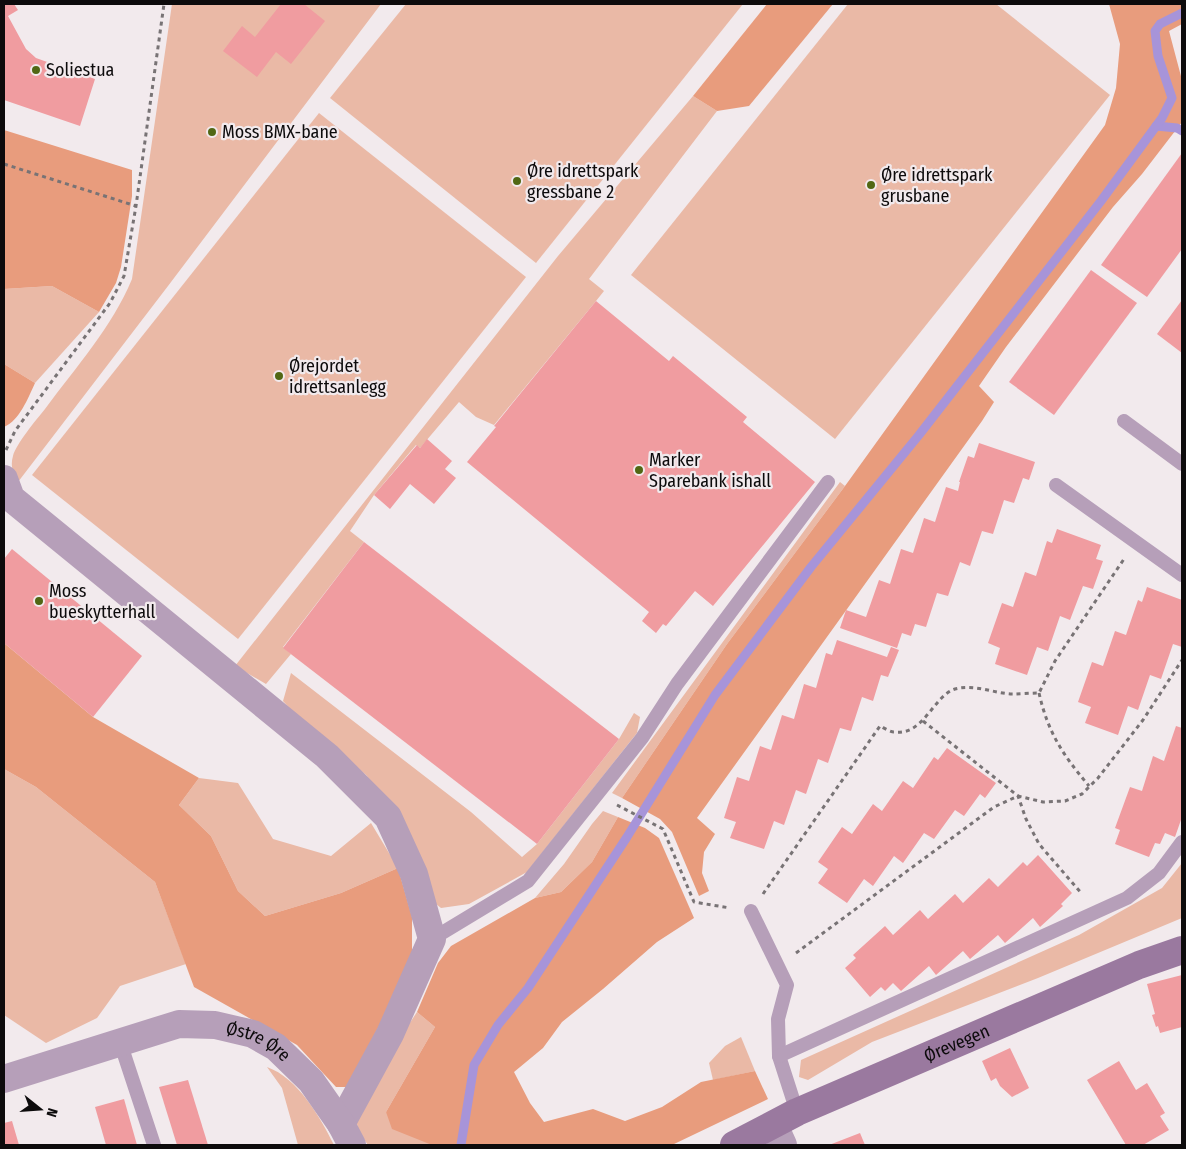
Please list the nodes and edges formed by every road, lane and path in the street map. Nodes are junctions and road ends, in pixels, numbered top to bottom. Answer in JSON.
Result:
{"nodes":[{"id":1,"x":164,"y":4,"type":"edge"},
{"id":2,"x":4,"y":164,"type":"edge"},
{"id":3,"x":136,"y":206,"type":"junction"},
{"id":4,"x":1124,"y":421,"type":"dead end"},
{"id":5,"x":4,"y":458,"type":"edge"},
{"id":6,"x":1182,"y":464,"type":"edge"},
{"id":7,"x":4,"y":479,"type":"edge"},
{"id":8,"x":828,"y":482,"type":"dead end"},
{"id":9,"x":1056,"y":484,"type":"dead end"},
{"id":10,"x":1136,"y":542,"type":"junction"},
{"id":11,"x":1182,"y":575,"type":"edge"},
{"id":12,"x":1182,"y":660,"type":"edge"},
{"id":13,"x":1038,"y":693,"type":"junction"},
{"id":14,"x":923,"y":721,"type":"junction"},
{"id":15,"x":1089,"y":786,"type":"junction"},
{"id":16,"x":1018,"y":796,"type":"junction"},
{"id":17,"x":626,"y":809,"type":"dead end"},
{"id":18,"x":1182,"y":842,"type":"edge"},
{"id":19,"x":750,"y":911,"type":"junction"},
{"id":20,"x":1096,"y":912,"type":"junction"},
{"id":21,"x":432,"y":939,"type":"junction"},
{"id":22,"x":1182,"y":950,"type":"edge"},
{"id":23,"x":778,"y":967,"type":"junction"},
{"id":24,"x":120,"y":1042,"type":"junction"},
{"id":25,"x":779,"y":1056,"type":"junction"},
{"id":26,"x":4,"y":1080,"type":"edge"},
{"id":27,"x":797,"y":1112,"type":"junction"},
{"id":28,"x":346,"y":1134,"type":"edge"},
{"id":29,"x":778,"y":1135,"type":"edge"},
{"id":30,"x":154,"y":1145,"type":"edge"},
{"id":31,"x":734,"y":1145,"type":"edge"}],
"edges":[{"from":1,"to":3,"type":"path"},
{"from":2,"to":3,"type":"path"},
{"from":3,"to":5,"type":"path"},
{"from":4,"to":6,"type":"lane"},
{"from":7,"to":21,"type":"street"},
{"from":8,"to":21,"type":"lane"},
{"from":9,"to":10,"type":"lane"},
{"from":10,"to":11,"type":"lane"},
{"from":10,"to":13,"type":"path"},
{"from":12,"to":15,"type":"path"},
{"from":13,"to":14,"type":"path"},
{"from":13,"to":15,"type":"path"},
{"from":14,"to":16,"type":"path"},
{"from":14,"to":19,"type":"path"},
{"from":15,"to":16,"type":"path"},
{"from":16,"to":20,"type":"path"},
{"from":16,"to":23,"type":"path"},
{"from":17,"to":19,"type":"path"},
{"from":18,"to":20,"type":"lane"},
{"from":19,"to":23,"type":"lane"},
{"from":20,"to":25,"type":"lane"},
{"from":21,"to":28,"type":"street"},
{"from":22,"to":27,"type":"street","name":"Ørevegen"},
{"from":23,"to":25,"type":"lane"},
{"from":24,"to":26,"type":"street","name":"Østre Øre"},
{"from":24,"to":28,"type":"street","name":"Østre Øre"},
{"from":24,"to":30,"type":"lane"},
{"from":25,"to":27,"type":"lane"},
{"from":27,"to":29,"type":"street","name":"Ørevegen"},
{"from":29,"to":31,"type":"street","name":"Ørevegen"}]}
